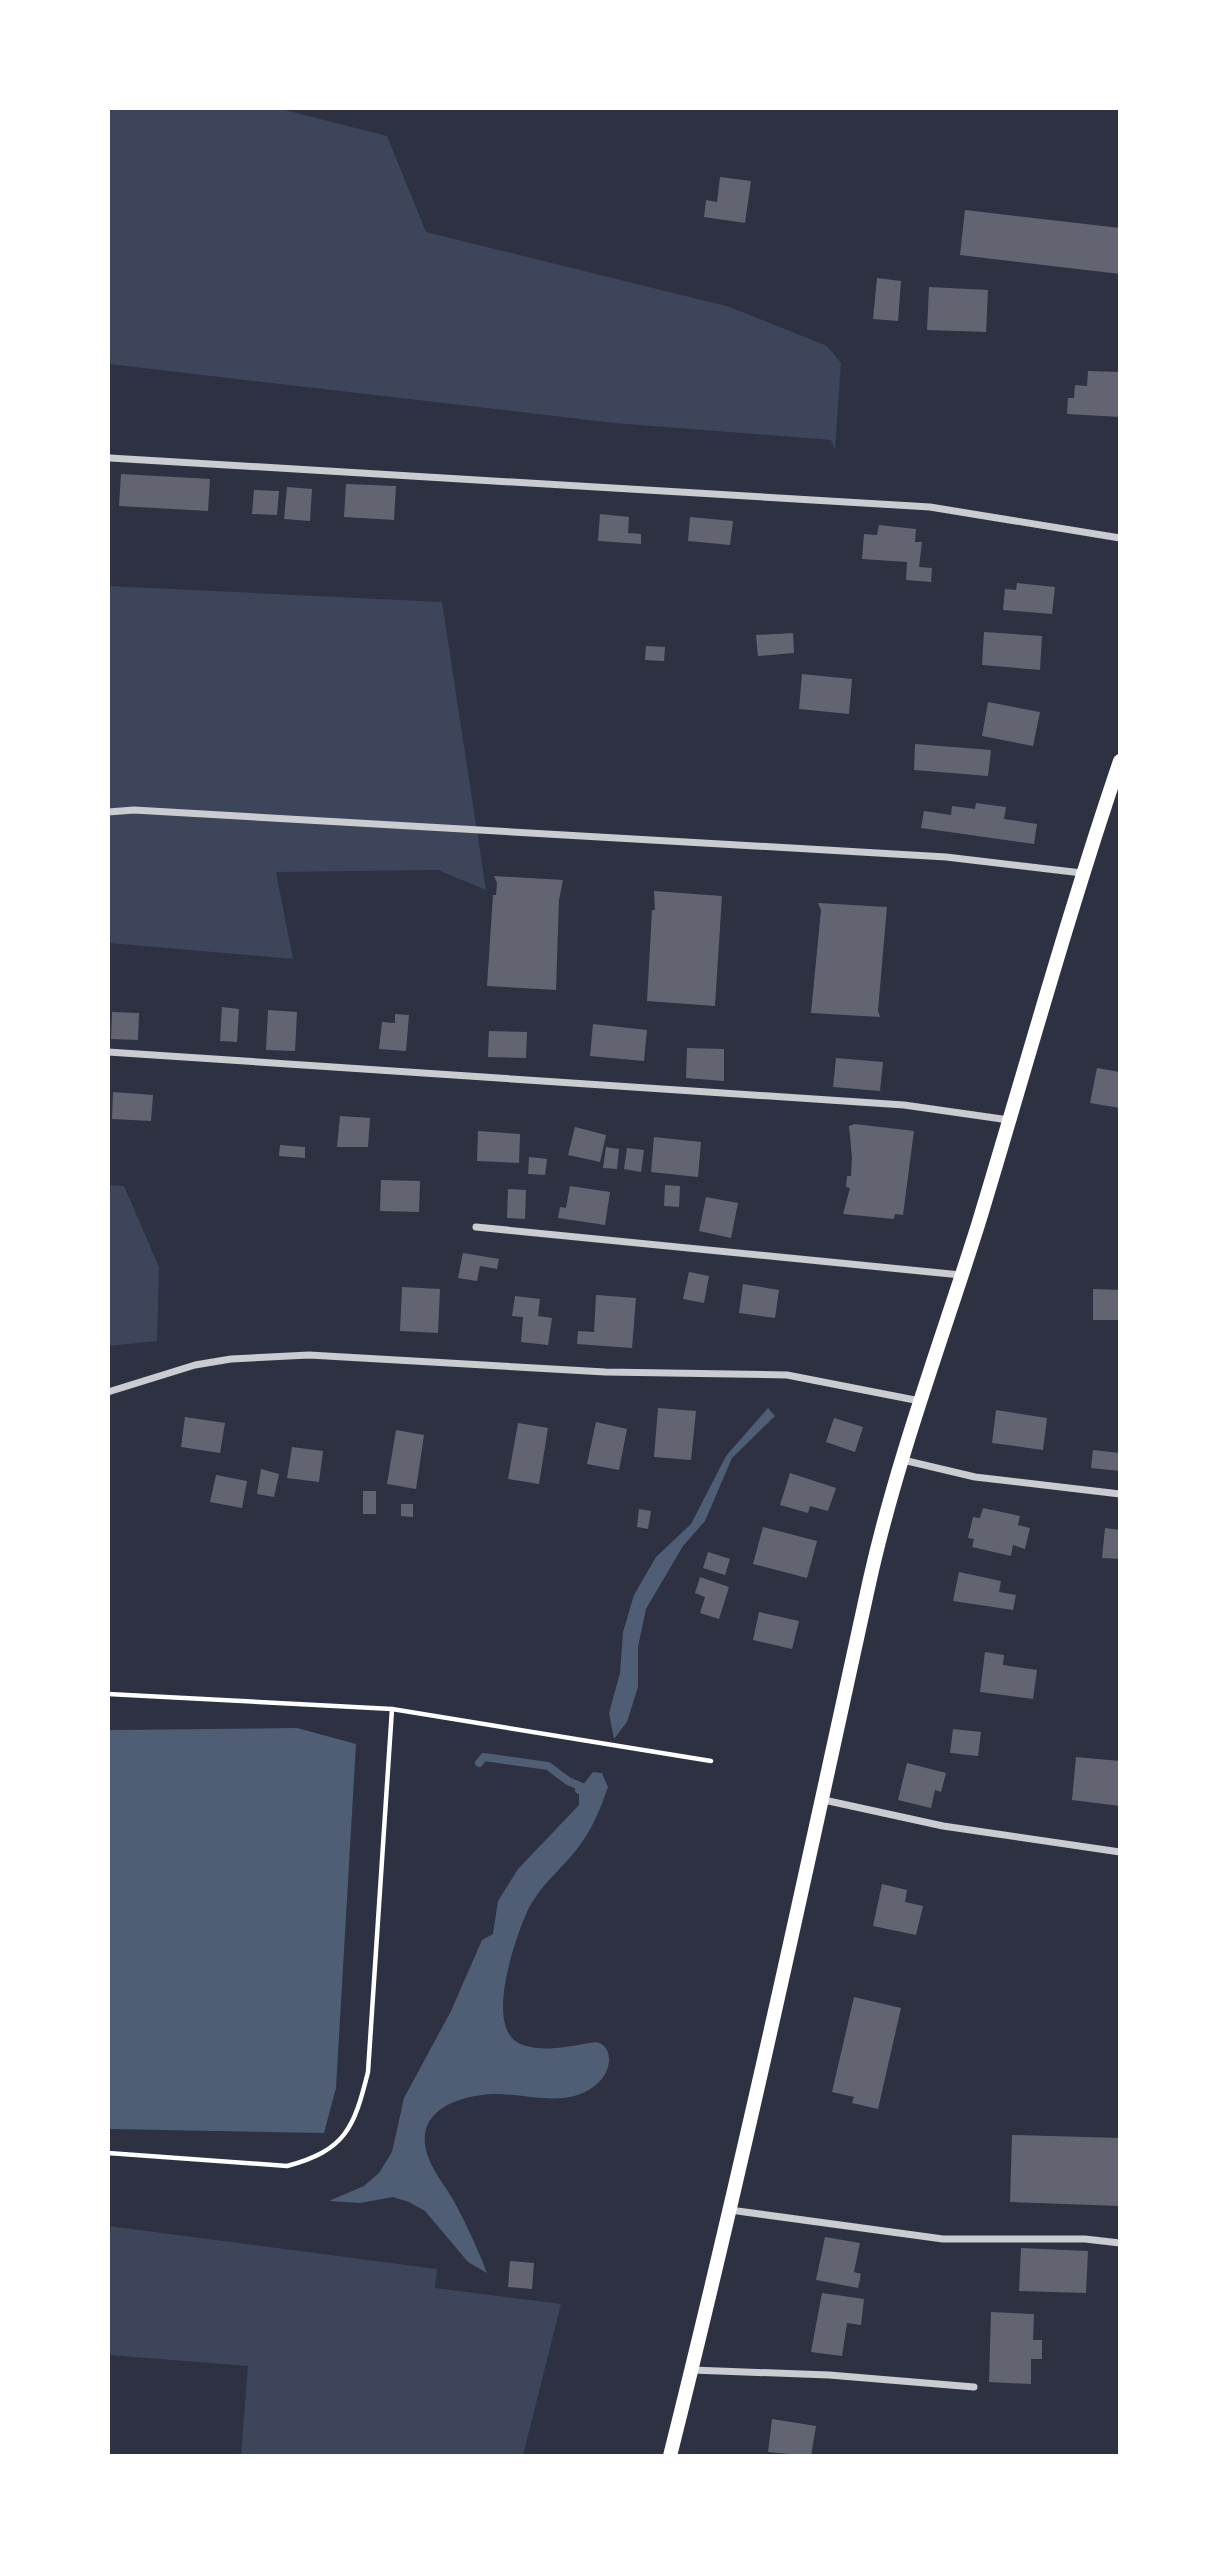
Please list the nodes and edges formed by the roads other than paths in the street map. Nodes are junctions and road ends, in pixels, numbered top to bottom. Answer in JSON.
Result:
{"nodes":[{"id":1,"x":110,"y":458,"type":"dead end"},
{"id":2,"x":1119,"y":538,"type":"edge"},
{"id":3,"x":1119,"y":761,"type":"edge"},
{"id":4,"x":108,"y":812,"type":"edge"},
{"id":5,"x":1082,"y":873,"type":"junction"},
{"id":6,"x":108,"y":1052,"type":"edge"},
{"id":7,"x":1010,"y":1120,"type":"junction"},
{"id":8,"x":476,"y":1227,"type":"dead end"},
{"id":9,"x":962,"y":1275,"type":"junction"},
{"id":10,"x":108,"y":1392,"type":"edge"},
{"id":11,"x":921,"y":1401,"type":"junction"},
{"id":12,"x":903,"y":1460,"type":"junction"},
{"id":13,"x":1119,"y":1494,"type":"edge"},
{"id":14,"x":824,"y":1800,"type":"junction"},
{"id":15,"x":1119,"y":1852,"type":"edge"},
{"id":16,"x":730,"y":2210,"type":"junction"},
{"id":17,"x":1119,"y":2243,"type":"edge"},
{"id":18,"x":692,"y":2370,"type":"junction"},
{"id":19,"x":974,"y":2388,"type":"dead end"},
{"id":20,"x":670,"y":2455,"type":"edge"}],
"edges":[{"from":1,"to":2,"type":"street"},
{"from":3,"to":5,"type":"main road"},
{"from":4,"to":5,"type":"street"},
{"from":5,"to":7,"type":"main road"},
{"from":6,"to":7,"type":"street"},
{"from":7,"to":9,"type":"main road"},
{"from":8,"to":9,"type":"street"},
{"from":9,"to":11,"type":"main road"},
{"from":10,"to":11,"type":"street"},
{"from":11,"to":12,"type":"main road"},
{"from":12,"to":13,"type":"street"},
{"from":12,"to":14,"type":"main road"},
{"from":14,"to":15,"type":"street"},
{"from":14,"to":16,"type":"main road"},
{"from":16,"to":17,"type":"street"},
{"from":16,"to":18,"type":"main road"},
{"from":18,"to":19,"type":"street"},
{"from":18,"to":20,"type":"main road"}]}
